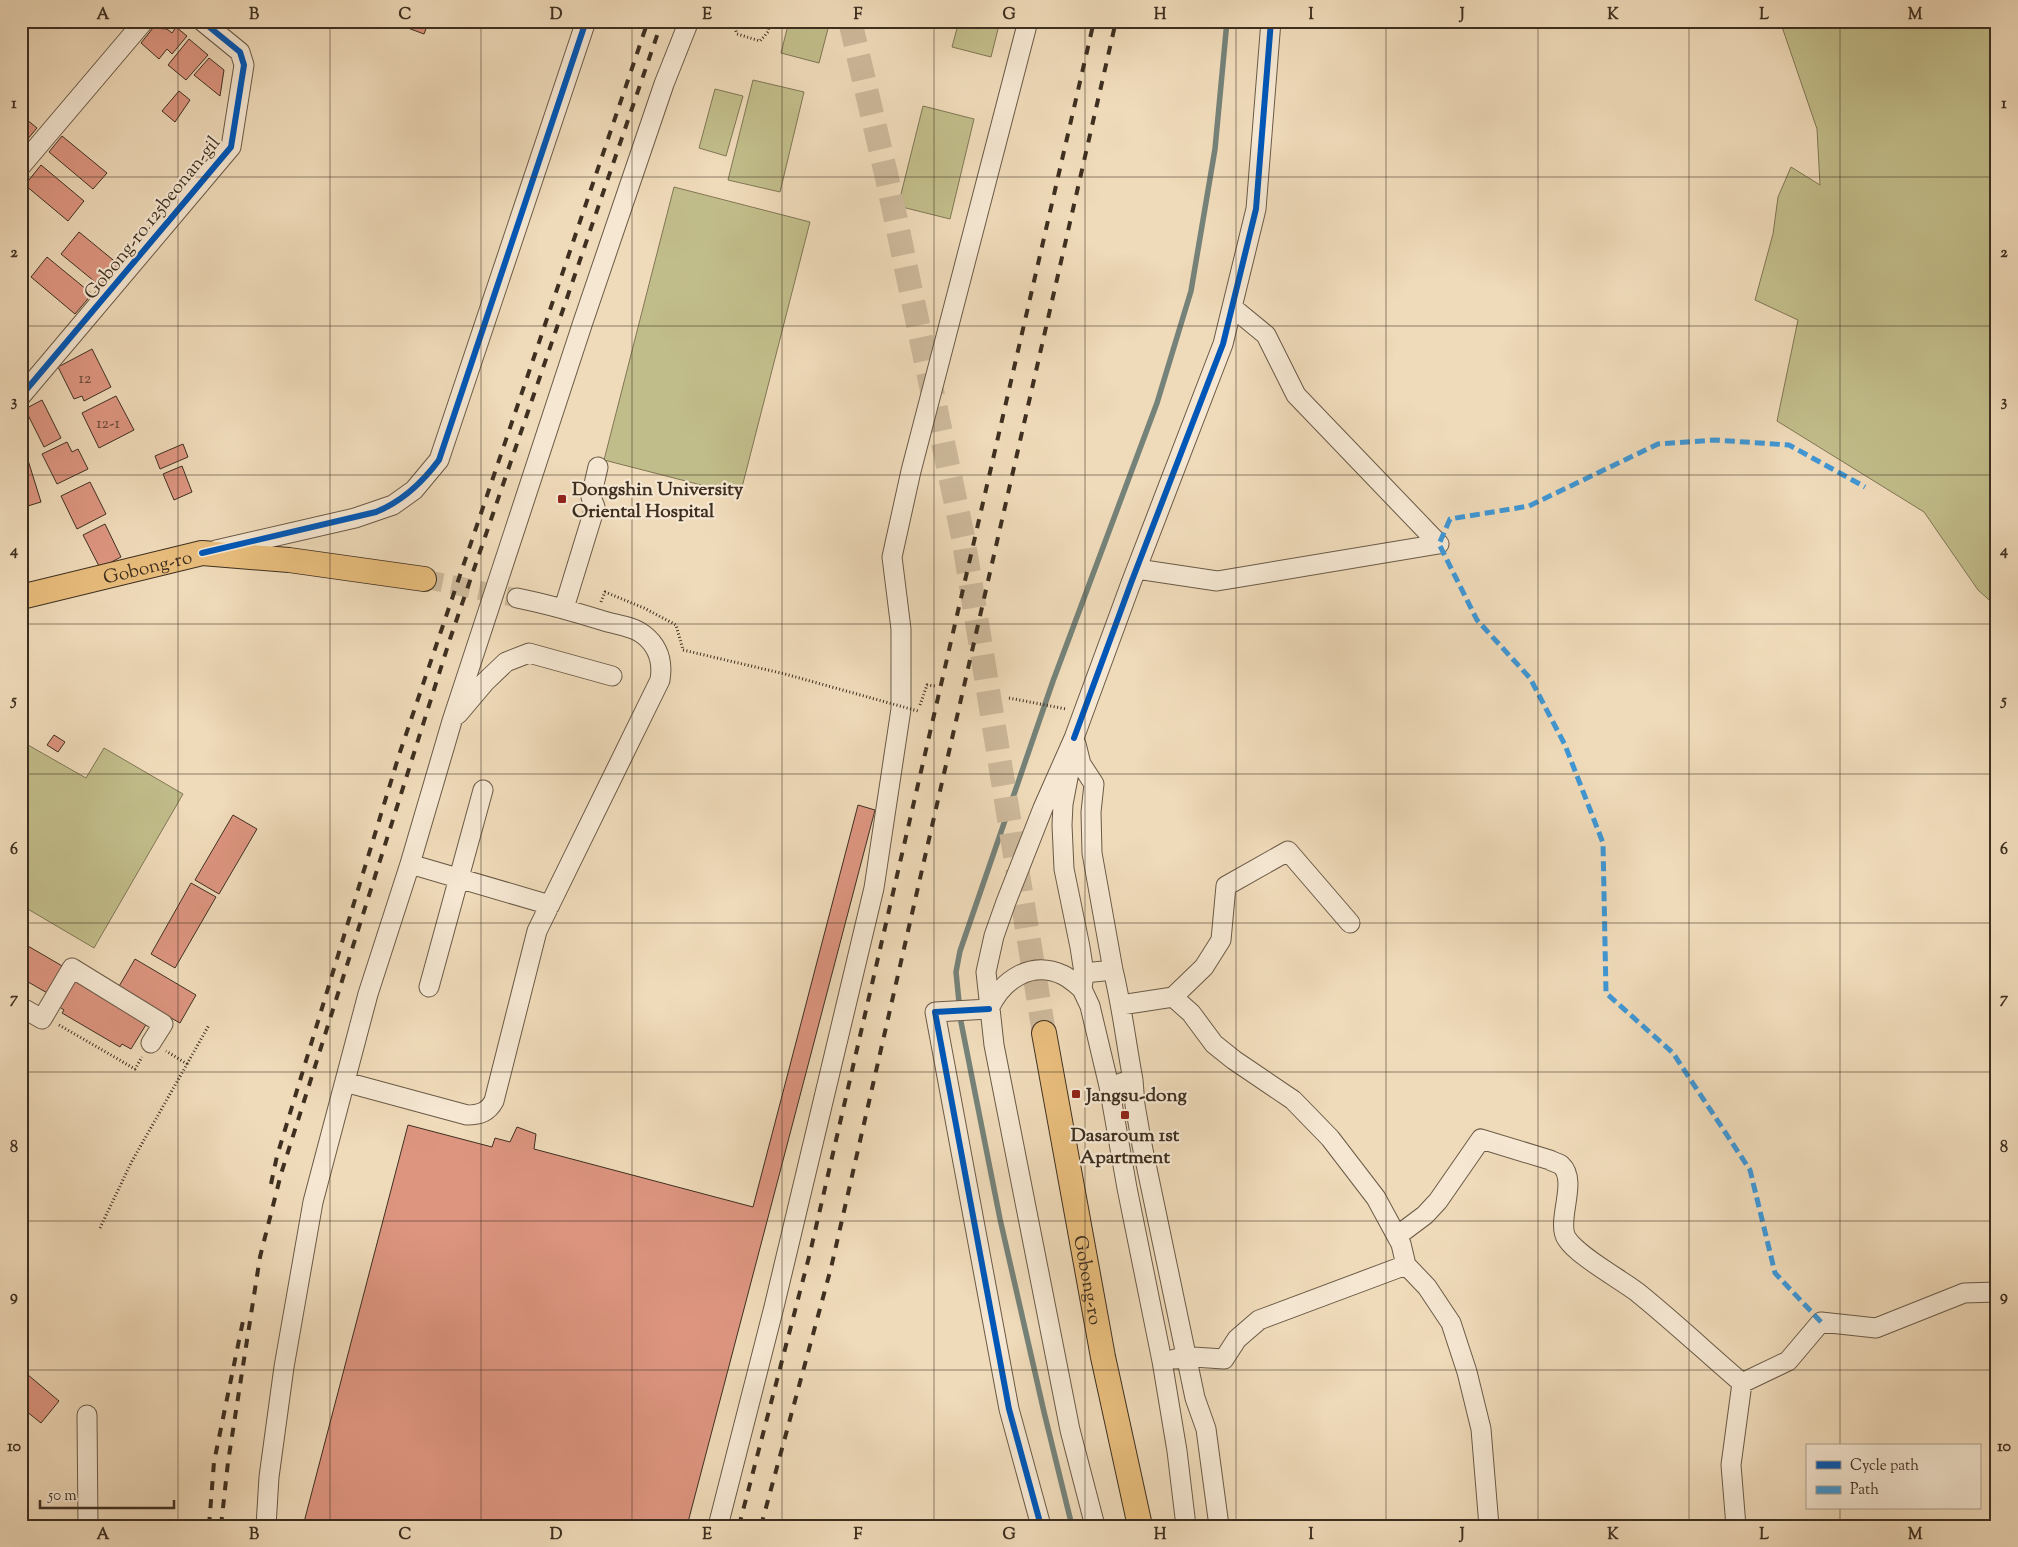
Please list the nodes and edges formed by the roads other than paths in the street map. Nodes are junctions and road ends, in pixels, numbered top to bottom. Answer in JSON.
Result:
{"nodes":[{"id":1,"x":144,"y":21,"type":"edge"},
{"id":2,"x":202,"y":21,"type":"edge"},
{"id":3,"x":586,"y":21,"type":"edge"},
{"id":4,"x":690,"y":21,"type":"edge"},
{"id":5,"x":1028,"y":21,"type":"edge"},
{"id":6,"x":1271,"y":21,"type":"edge"},
{"id":7,"x":21,"y":166,"type":"edge"},
{"id":8,"x":1232,"y":307,"type":"junction"},
{"id":9,"x":21,"y":396,"type":"edge"},
{"id":10,"x":598,"y":467,"type":"dead end"},
{"id":11,"x":202,"y":553,"type":"junction"},
{"id":12,"x":1137,"y":568,"type":"junction"},
{"id":13,"x":424,"y":579,"type":"tunnel mouth"},
{"id":14,"x":21,"y":597,"type":"edge"},
{"id":15,"x":517,"y":598,"type":"tunnel mouth"},
{"id":16,"x":564,"y":608,"type":"junction"},
{"id":17,"x":612,"y":676,"type":"dead end"},
{"id":18,"x":452,"y":721,"type":"junction"},
{"id":19,"x":1074,"y":738,"type":"junction"},
{"id":20,"x":483,"y":790,"type":"dead end"},
{"id":21,"x":410,"y":864,"type":"junction"},
{"id":22,"x":460,"y":878,"type":"junction"},
{"id":23,"x":550,"y":905,"type":"junction"},
{"id":24,"x":1350,"y":922,"type":"dead end"},
{"id":25,"x":1112,"y":970,"type":"junction"},
{"id":26,"x":1083,"y":981,"type":"junction"},
{"id":27,"x":429,"y":987,"type":"dead end"},
{"id":28,"x":1173,"y":997,"type":"junction"},
{"id":29,"x":1121,"y":1005,"type":"junction"},
{"id":30,"x":21,"y":1007,"type":"edge"},
{"id":31,"x":984,"y":1009,"type":"junction"},
{"id":32,"x":1044,"y":1033,"type":"tunnel mouth"},
{"id":33,"x":151,"y":1043,"type":"road end"},
{"id":34,"x":1133,"y":1080,"type":"junction"},
{"id":35,"x":345,"y":1082,"type":"junction"},
{"id":36,"x":1109,"y":1086,"type":"junction"},
{"id":37,"x":1397,"y":1236,"type":"junction"},
{"id":38,"x":1406,"y":1265,"type":"junction"},
{"id":39,"x":1997,"y":1292,"type":"edge"},
{"id":40,"x":1186,"y":1358,"type":"junction"},
{"id":41,"x":1162,"y":1361,"type":"junction"},
{"id":42,"x":1742,"y":1383,"type":"junction"},
{"id":43,"x":87,"y":1415,"type":"dead end"},
{"id":44,"x":88,"y":1523,"type":"edge"},
{"id":45,"x":266,"y":1526,"type":"edge"},
{"id":46,"x":718,"y":1526,"type":"edge"},
{"id":47,"x":1042,"y":1526,"type":"edge"},
{"id":48,"x":1095,"y":1526,"type":"edge"},
{"id":49,"x":1140,"y":1526,"type":"edge"},
{"id":50,"x":1186,"y":1526,"type":"edge"},
{"id":51,"x":1219,"y":1526,"type":"edge"},
{"id":52,"x":1489,"y":1526,"type":"edge"},
{"id":53,"x":1736,"y":1526,"type":"edge"}],
"edges":[{"from":1,"to":7,"type":"street"},
{"from":2,"to":9,"type":"street","name":"Gobong-ro 125beonan-gil"},
{"from":3,"to":11,"type":"street"},
{"from":4,"to":18,"type":"street"},
{"from":5,"to":46,"type":"street"},
{"from":6,"to":8,"type":"street"},
{"from":8,"to":12,"type":"street"},
{"from":8,"to":12,"type":"street"},
{"from":10,"to":16,"type":"street"},
{"from":11,"to":13,"type":"main road","name":"Gobong-ro"},
{"from":11,"to":14,"type":"main road","name":"Gobong-ro"},
{"from":12,"to":19,"type":"street"},
{"from":15,"to":16,"type":"street"},
{"from":16,"to":23,"type":"street"},
{"from":17,"to":18,"type":"street"},
{"from":18,"to":21,"type":"street"},
{"from":19,"to":25,"type":"street"},
{"from":19,"to":26,"type":"street"},
{"from":19,"to":31,"type":"street"},
{"from":20,"to":22,"type":"street"},
{"from":21,"to":22,"type":"street"},
{"from":21,"to":35,"type":"street"},
{"from":22,"to":23,"type":"street"},
{"from":22,"to":27,"type":"street"},
{"from":23,"to":35,"type":"street"},
{"from":24,"to":28,"type":"street"},
{"from":25,"to":26,"type":"street"},
{"from":25,"to":29,"type":"street"},
{"from":26,"to":31,"type":"street"},
{"from":26,"to":36,"type":"street"},
{"from":28,"to":29,"type":"street"},
{"from":28,"to":37,"type":"street"},
{"from":29,"to":34,"type":"street"},
{"from":30,"to":33,"type":"street"},
{"from":31,"to":47,"type":"street"},
{"from":31,"to":48,"type":"street"},
{"from":32,"to":49,"type":"main road","name":"Gobong-ro"},
{"from":34,"to":36,"type":"street"},
{"from":34,"to":40,"type":"street"},
{"from":35,"to":45,"type":"street"},
{"from":36,"to":41,"type":"street"},
{"from":37,"to":38,"type":"street"},
{"from":37,"to":42,"type":"street"},
{"from":38,"to":40,"type":"street"},
{"from":38,"to":52,"type":"street"},
{"from":39,"to":42,"type":"street"},
{"from":40,"to":41,"type":"street"},
{"from":40,"to":51,"type":"street"},
{"from":41,"to":50,"type":"street"},
{"from":42,"to":53,"type":"street"},
{"from":43,"to":44,"type":"street"}]}
